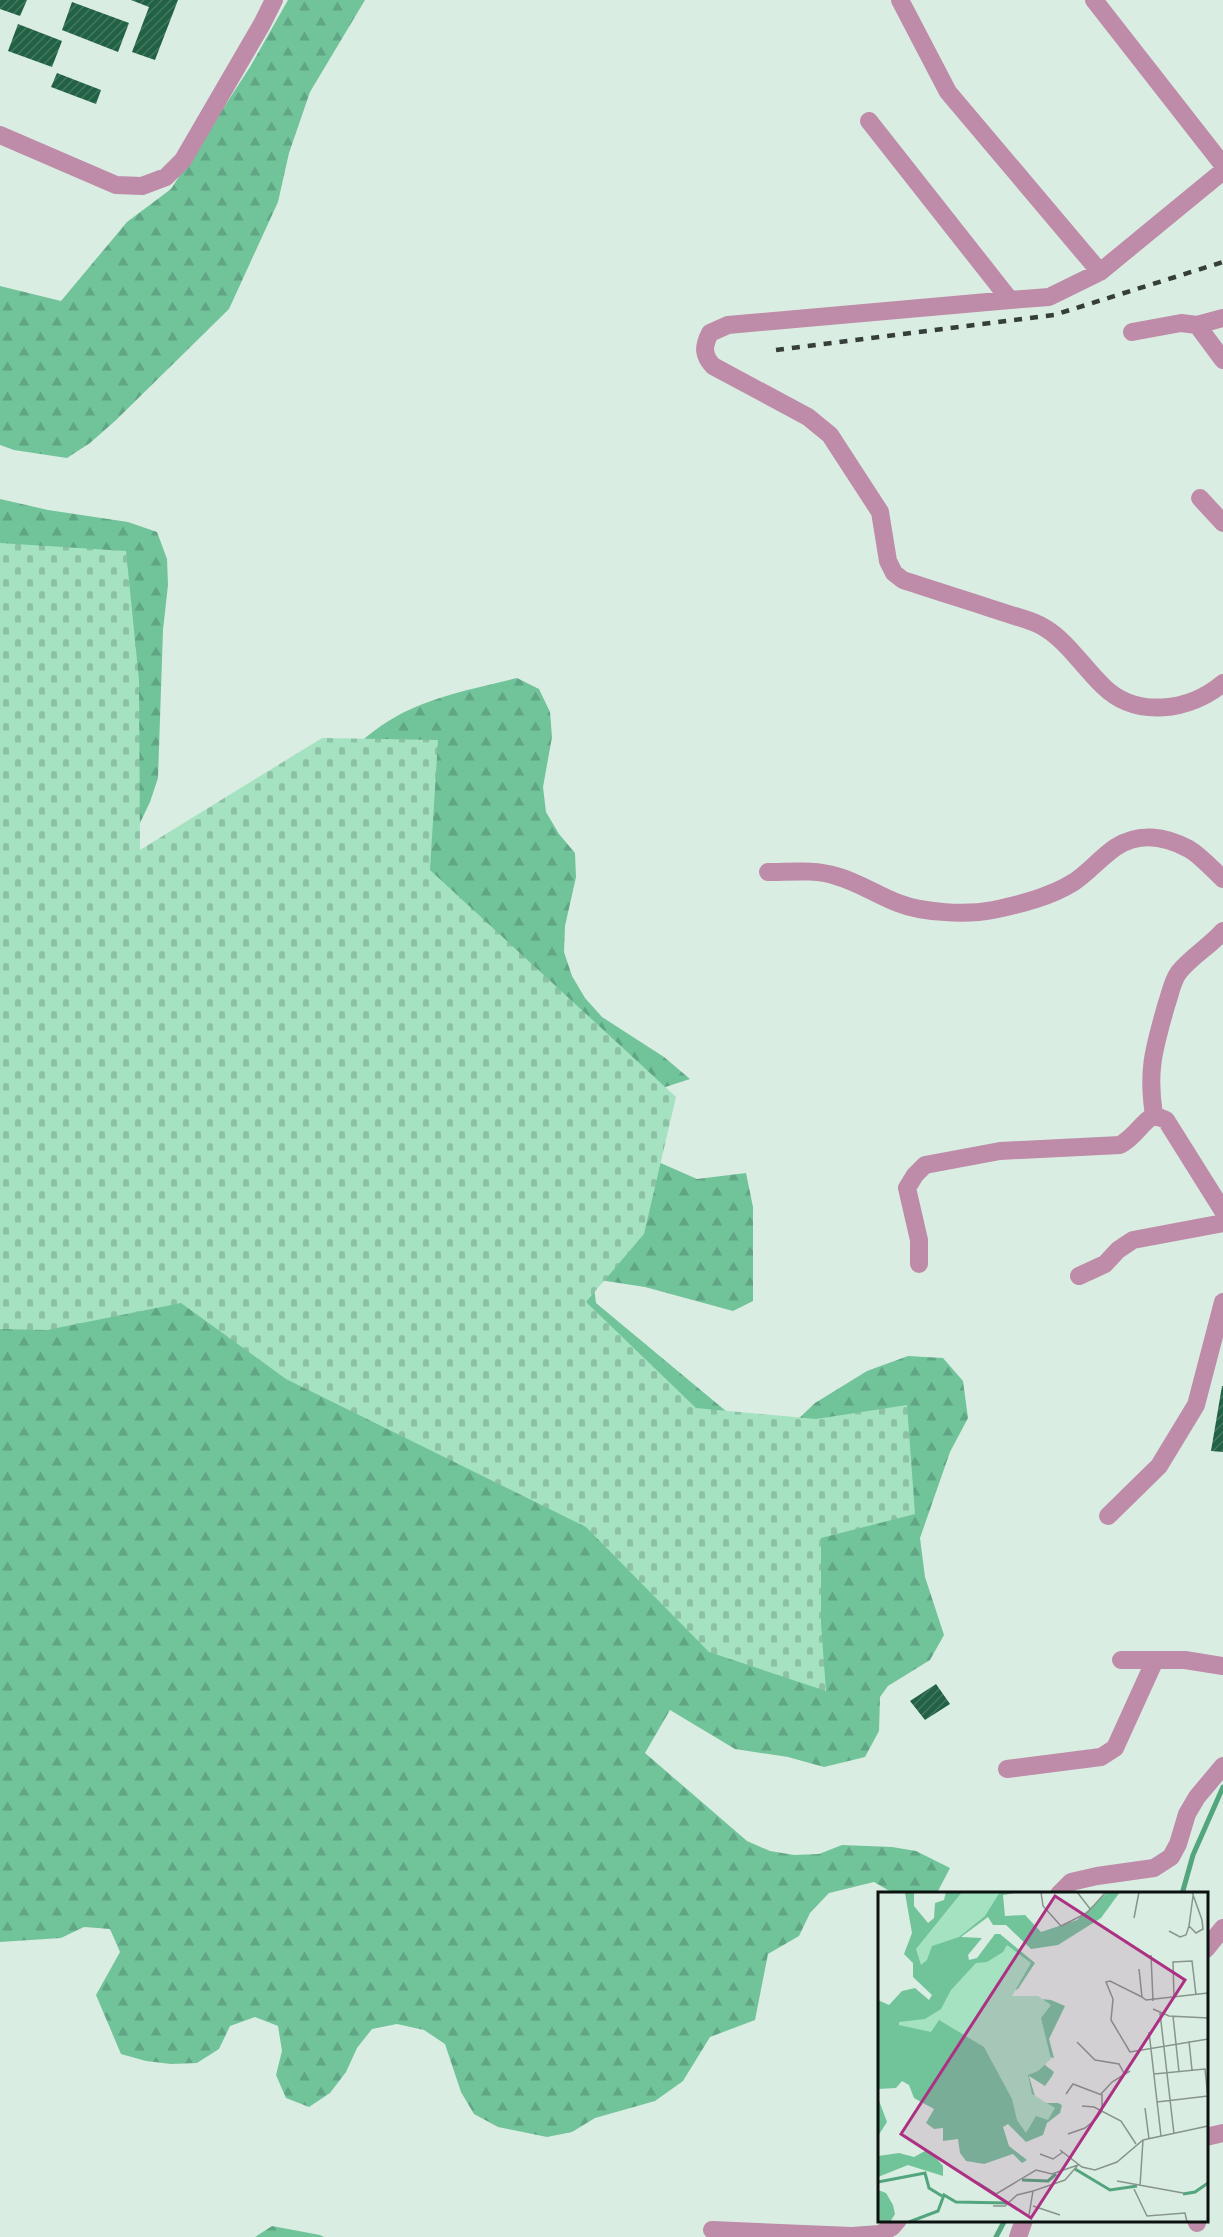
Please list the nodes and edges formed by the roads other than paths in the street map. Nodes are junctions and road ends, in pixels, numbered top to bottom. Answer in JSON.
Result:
{"nodes":[{"id":1,"x":274,"y":0,"type":"edge"},
{"id":2,"x":900,"y":0,"type":"edge"},
{"id":3,"x":1094,"y":0,"type":"edge"},
{"id":4,"x":869,"y":122,"type":"dead end"},
{"id":5,"x":0,"y":135,"type":"edge"},
{"id":6,"x":1223,"y":165,"type":"edge"},
{"id":7,"x":1223,"y":171,"type":"edge"},
{"id":8,"x":1100,"y":272,"type":"junction"},
{"id":9,"x":1010,"y":300,"type":"junction"},
{"id":10,"x":1223,"y":318,"type":"edge"},
{"id":11,"x":1197,"y":325,"type":"junction"},
{"id":12,"x":1132,"y":332,"type":"dead end"},
{"id":13,"x":1223,"y":360,"type":"edge"},
{"id":14,"x":1200,"y":498,"type":"dead end"},
{"id":15,"x":1223,"y":523,"type":"edge"},
{"id":16,"x":1223,"y":683,"type":"edge"},
{"id":17,"x":768,"y":872,"type":"dead end"},
{"id":18,"x":1223,"y":879,"type":"edge"},
{"id":19,"x":1223,"y":931,"type":"edge"},
{"id":20,"x":1154,"y":1115,"type":"junction"},
{"id":21,"x":1223,"y":1211,"type":"edge"},
{"id":22,"x":1223,"y":1222,"type":"edge"},
{"id":23,"x":920,"y":1264,"type":"dead end"},
{"id":24,"x":1079,"y":1276,"type":"dead end"},
{"id":25,"x":1223,"y":1302,"type":"edge"},
{"id":26,"x":1108,"y":1516,"type":"dead end"},
{"id":27,"x":1121,"y":1660,"type":"dead end"},
{"id":28,"x":1155,"y":1660,"type":"junction"},
{"id":29,"x":1223,"y":1666,"type":"edge"},
{"id":30,"x":1223,"y":1766,"type":"edge"},
{"id":31,"x":1007,"y":1769,"type":"dead end"},
{"id":32,"x":1060,"y":1892,"type":"edge"},
{"id":33,"x":1223,"y":1928,"type":"edge"},
{"id":34,"x":1208,"y":1947,"type":"edge"},
{"id":35,"x":1223,"y":2133,"type":"edge"},
{"id":36,"x":1208,"y":2137,"type":"edge"},
{"id":37,"x":896,"y":2222,"type":"edge"},
{"id":38,"x":1024,"y":2222,"type":"edge"},
{"id":39,"x":712,"y":2230,"type":"dead end"},
{"id":40,"x":1018,"y":2237,"type":"edge"}],
"edges":[{"from":1,"to":5,"type":"street"},
{"from":2,"to":8,"type":"street"},
{"from":3,"to":6,"type":"street"},
{"from":4,"to":9,"type":"street"},
{"from":7,"to":8,"type":"street"},
{"from":8,"to":9,"type":"street"},
{"from":9,"to":16,"type":"street"},
{"from":10,"to":11,"type":"street"},
{"from":11,"to":12,"type":"street"},
{"from":11,"to":13,"type":"street"},
{"from":14,"to":15,"type":"street"},
{"from":17,"to":18,"type":"street"},
{"from":19,"to":20,"type":"street"},
{"from":20,"to":21,"type":"street"},
{"from":20,"to":23,"type":"street"},
{"from":22,"to":24,"type":"street"},
{"from":25,"to":26,"type":"street"},
{"from":27,"to":28,"type":"street"},
{"from":28,"to":29,"type":"street"},
{"from":28,"to":31,"type":"street"},
{"from":30,"to":32,"type":"street"},
{"from":33,"to":34,"type":"street"},
{"from":35,"to":36,"type":"street"},
{"from":37,"to":39,"type":"street"},
{"from":38,"to":40,"type":"street"}]}
